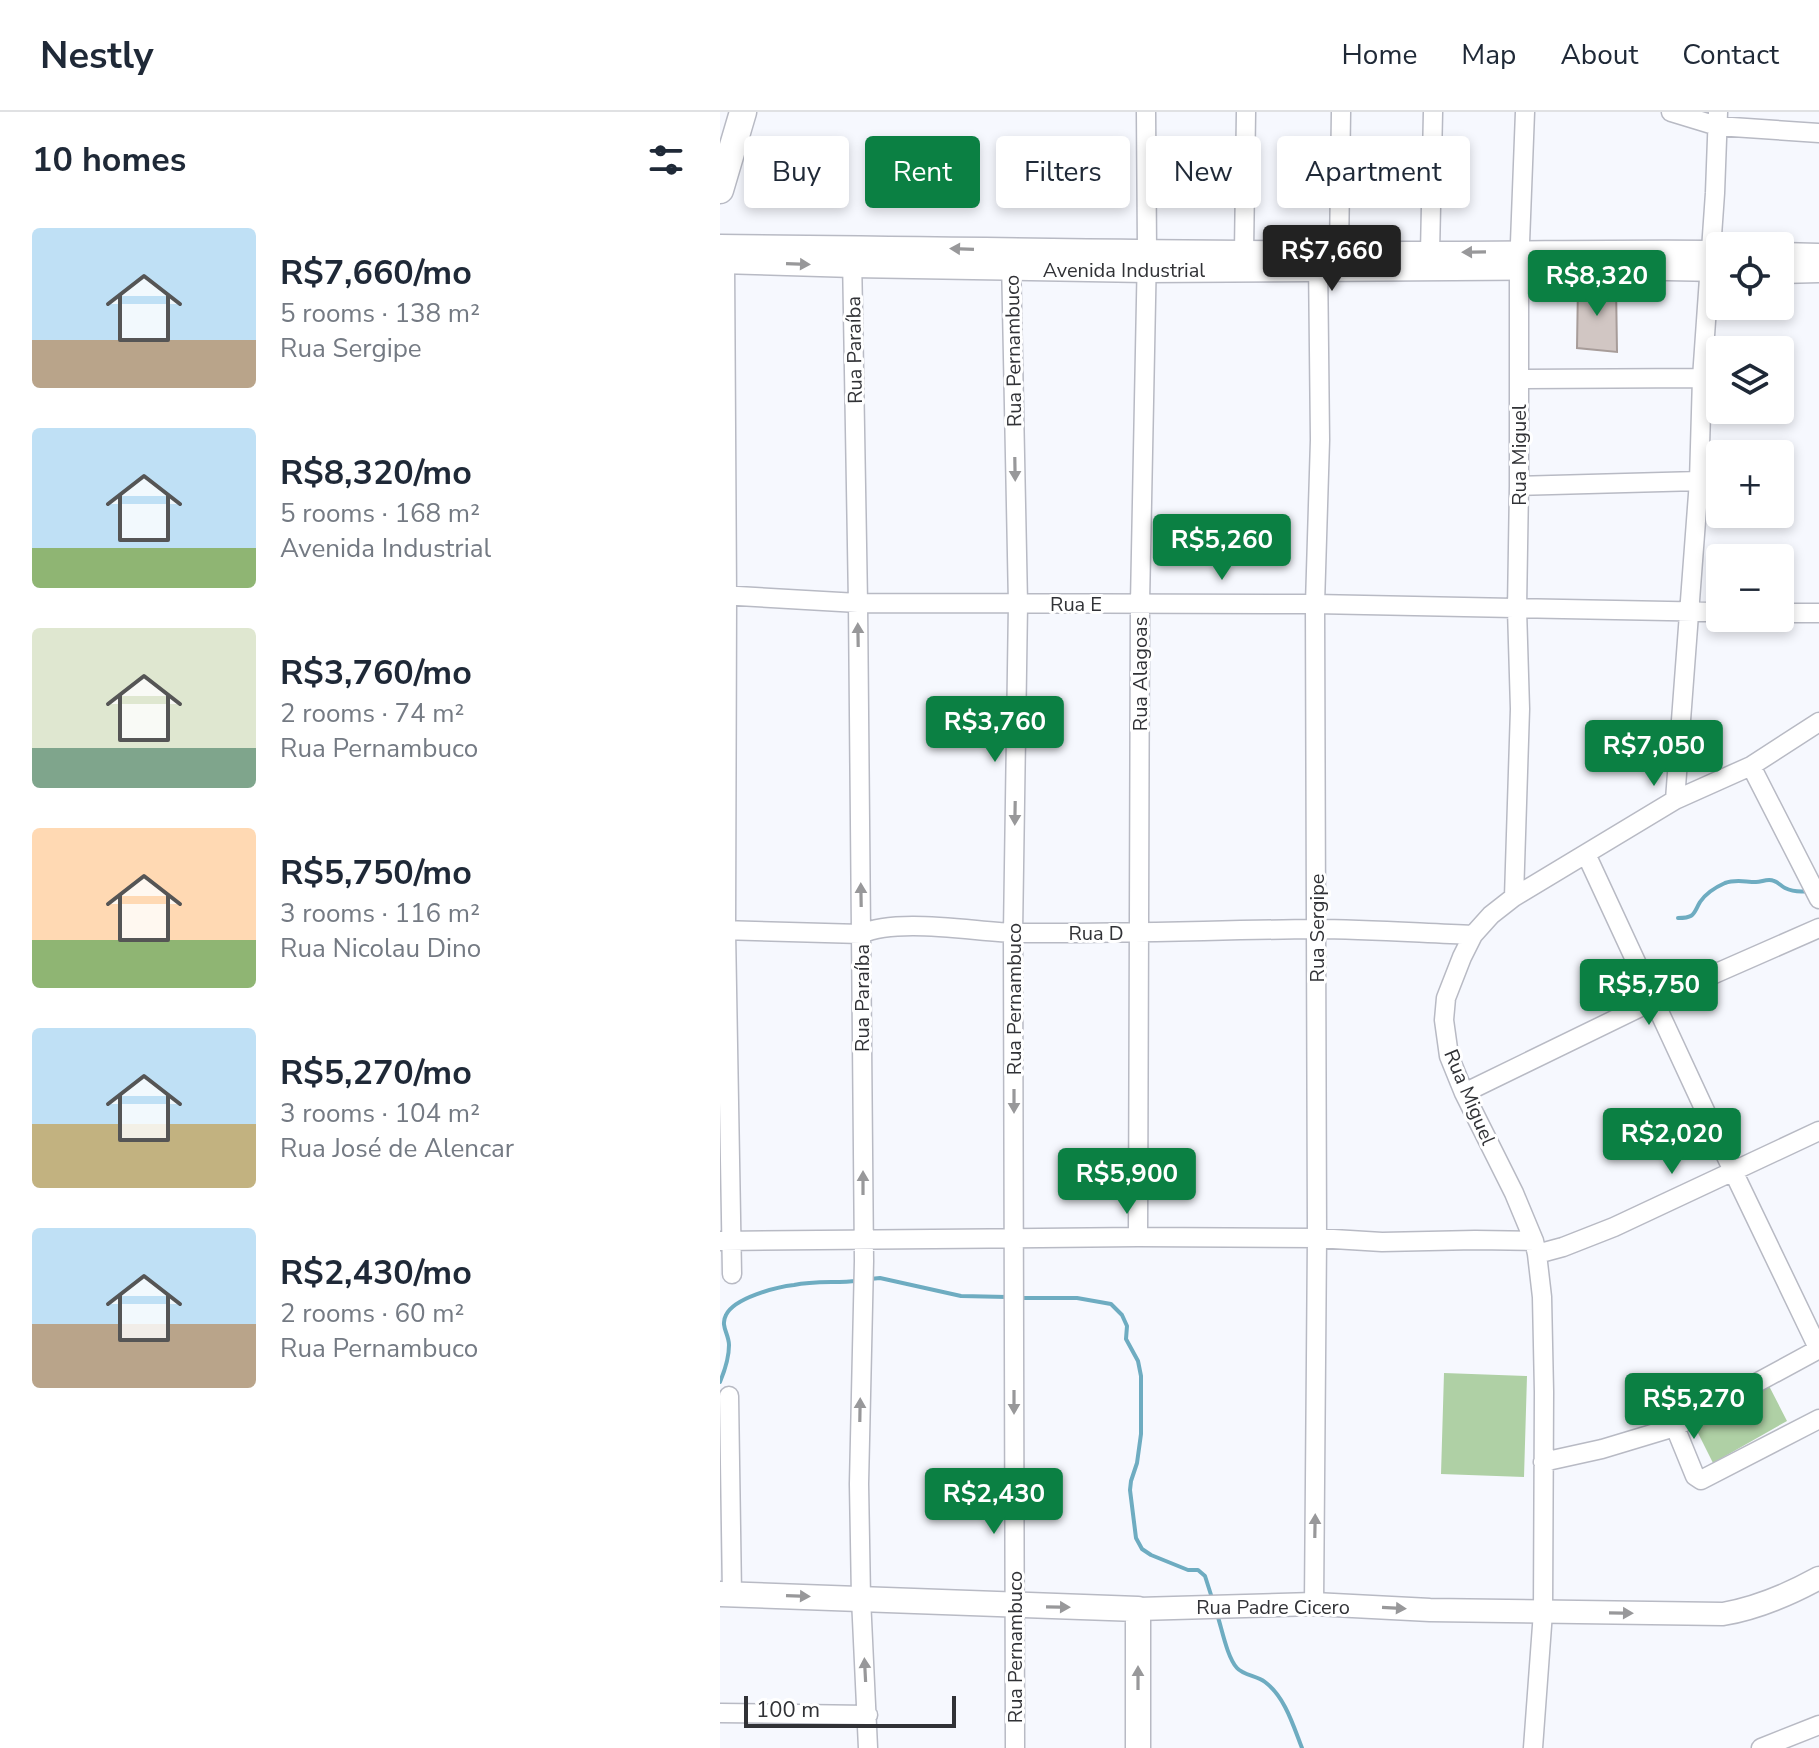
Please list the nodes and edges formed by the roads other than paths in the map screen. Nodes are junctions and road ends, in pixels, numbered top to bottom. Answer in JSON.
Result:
{"nodes":[{"id":1,"x":743,"y":112,"type":"edge"},
{"id":2,"x":1146,"y":112,"type":"edge"},
{"id":3,"x":1246,"y":112,"type":"edge"},
{"id":4,"x":1341,"y":112,"type":"edge"},
{"id":5,"x":1433,"y":112,"type":"edge"},
{"id":6,"x":1525,"y":112,"type":"edge"},
{"id":7,"x":1671,"y":112,"type":"edge"},
{"id":8,"x":1718,"y":119,"type":"edge"},
{"id":9,"x":1819,"y":133,"type":"edge"},
{"id":10,"x":734,"y":138,"type":"junction"},
{"id":11,"x":720,"y":171,"type":"edge"},
{"id":12,"x":720,"y":190,"type":"edge"},
{"id":13,"x":1715,"y":232,"type":"edge"},
{"id":14,"x":1244,"y":252,"type":"junction"},
{"id":15,"x":1430,"y":253,"type":"junction"},
{"id":16,"x":1794,"y":254,"type":"edge"},
{"id":17,"x":1819,"y":255,"type":"edge"},
{"id":18,"x":722,"y":257,"type":"edge"},
{"id":19,"x":852,"y":257,"type":"junction"},
{"id":20,"x":1325,"y":258,"type":"junction"},
{"id":21,"x":1011,"y":260,"type":"junction"},
{"id":22,"x":1146,"y":260,"type":"junction"},
{"id":23,"x":1519,"y":260,"type":"junction"},
{"id":24,"x":1706,"y":262,"type":"edge"},
{"id":25,"x":1819,"y":271,"type":"edge"},
{"id":26,"x":1794,"y":272,"type":"edge"},
{"id":27,"x":1708,"y":320,"type":"edge"},
{"id":28,"x":1702,"y":378,"type":"junction"},
{"id":29,"x":1519,"y":379,"type":"junction"},
{"id":30,"x":1699,"y":481,"type":"junction"},
{"id":31,"x":1519,"y":486,"type":"junction"},
{"id":32,"x":724,"y":596,"type":"edge"},
{"id":33,"x":858,"y":603,"type":"junction"},
{"id":34,"x":1140,"y":603,"type":"junction"},
{"id":35,"x":1018,"y":604,"type":"junction"},
{"id":36,"x":1315,"y":604,"type":"junction"},
{"id":37,"x":1517,"y":609,"type":"junction"},
{"id":38,"x":1689,"y":611,"type":"junction"},
{"id":39,"x":1706,"y":612,"type":"edge"},
{"id":40,"x":1794,"y":613,"type":"edge"},
{"id":41,"x":1819,"y":613,"type":"edge"},
{"id":42,"x":1819,"y":722,"type":"edge"},
{"id":43,"x":1751,"y":766,"type":"junction"},
{"id":44,"x":1675,"y":800,"type":"junction"},
{"id":45,"x":1586,"y":854,"type":"junction"},
{"id":46,"x":1514,"y":897,"type":"junction"},
{"id":47,"x":1819,"y":899,"type":"edge"},
{"id":48,"x":1819,"y":928,"type":"edge"},
{"id":49,"x":1317,"y":929,"type":"junction"},
{"id":50,"x":723,"y":930,"type":"edge"},
{"id":51,"x":1013,"y":933,"type":"junction"},
{"id":52,"x":1140,"y":933,"type":"junction"},
{"id":53,"x":861,"y":934,"type":"junction"},
{"id":54,"x":1473,"y":935,"type":"junction"},
{"id":55,"x":1655,"y":1000,"type":"junction"},
{"id":56,"x":1464,"y":1093,"type":"junction"},
{"id":57,"x":1819,"y":1131,"type":"edge"},
{"id":58,"x":1733,"y":1171,"type":"junction"},
{"id":59,"x":1138,"y":1237,"type":"junction"},
{"id":60,"x":1014,"y":1238,"type":"junction"},
{"id":61,"x":1317,"y":1238,"type":"junction"},
{"id":62,"x":864,"y":1239,"type":"junction"},
{"id":63,"x":726,"y":1241,"type":"edge"},
{"id":64,"x":1535,"y":1247,"type":"junction"},
{"id":65,"x":732,"y":1274,"type":"dead end"},
{"id":66,"x":1819,"y":1349,"type":"edge"},
{"id":67,"x":729,"y":1396,"type":"dead end"},
{"id":68,"x":1819,"y":1419,"type":"edge"},
{"id":69,"x":1675,"y":1427,"type":"junction"},
{"id":70,"x":1543,"y":1462,"type":"junction"},
{"id":71,"x":1819,"y":1578,"type":"edge"},
{"id":72,"x":726,"y":1594,"type":"edge"},
{"id":73,"x":861,"y":1598,"type":"junction"},
{"id":74,"x":1314,"y":1604,"type":"junction"},
{"id":75,"x":1015,"y":1606,"type":"junction"},
{"id":76,"x":1138,"y":1609,"type":"junction"},
{"id":77,"x":1543,"y":1612,"type":"junction"},
{"id":78,"x":720,"y":1713,"type":"edge"},
{"id":79,"x":868,"y":1715,"type":"junction"},
{"id":80,"x":1819,"y":1725,"type":"edge"},
{"id":81,"x":1772,"y":1746,"type":"edge"},
{"id":82,"x":868,"y":1748,"type":"edge"},
{"id":83,"x":1015,"y":1748,"type":"edge"},
{"id":84,"x":1138,"y":1748,"type":"edge"},
{"id":85,"x":1533,"y":1748,"type":"edge"}],
"edges":[{"from":1,"to":10,"type":"main road"},
{"from":2,"to":22,"type":"street","name":"Rua Alagoas"},
{"from":3,"to":14,"type":"street"},
{"from":4,"to":20,"type":"street","name":"Rua Sergipe"},
{"from":5,"to":15,"type":"street"},
{"from":6,"to":23,"type":"street","name":"Rua Miguel"},
{"from":7,"to":8,"type":"street"},
{"from":8,"to":9,"type":"street"},
{"from":8,"to":13,"type":"street"},
{"from":10,"to":11,"type":"main road"},
{"from":10,"to":12,"type":"main road"},
{"from":14,"to":20,"type":"street","name":"Avenida Industrial"},
{"from":14,"to":22,"type":"street","name":"Avenida Industrial"},
{"from":15,"to":20,"type":"street","name":"Avenida Industrial"},
{"from":23,"to":15,"type":"street","name":"Avenida Industrial","one_way":true},
{"from":16,"to":17,"type":"street"},
{"from":18,"to":19,"type":"street","name":"Avenida Industrial"},
{"from":18,"to":32,"type":"street"},
{"from":19,"to":21,"type":"street","name":"Avenida Industrial"},
{"from":19,"to":33,"type":"street","name":"Rua Paraíba"},
{"from":20,"to":22,"type":"street","name":"Avenida Industrial"},
{"from":20,"to":23,"type":"street","name":"Avenida Industrial"},
{"from":20,"to":36,"type":"street","name":"Rua Sergipe"},
{"from":21,"to":22,"type":"street","name":"Avenida Industrial"},
{"from":21,"to":35,"type":"street","name":"Rua Pernambuco","one_way":true},
{"from":22,"to":34,"type":"street","name":"Rua Alagoas"},
{"from":23,"to":24,"type":"street","name":"Avenida Industrial"},
{"from":23,"to":29,"type":"street","name":"Rua Miguel"},
{"from":25,"to":26,"type":"street"},
{"from":27,"to":28,"type":"street"},
{"from":28,"to":29,"type":"street"},
{"from":28,"to":30,"type":"street"},
{"from":29,"to":31,"type":"street","name":"Rua Miguel"},
{"from":30,"to":31,"type":"street"},
{"from":30,"to":38,"type":"street"},
{"from":31,"to":37,"type":"street","name":"Rua Miguel"},
{"from":32,"to":33,"type":"street","name":"Rua E"},
{"from":32,"to":50,"type":"street"},
{"from":33,"to":35,"type":"street","name":"Rua E"},
{"from":53,"to":33,"type":"street","name":"Rua Paraíba","one_way":true},
{"from":34,"to":35,"type":"street","name":"Rua E"},
{"from":34,"to":36,"type":"street","name":"Rua E"},
{"from":34,"to":52,"type":"street","name":"Rua Alagoas"},
{"from":35,"to":51,"type":"street","name":"Rua Pernambuco","one_way":true},
{"from":36,"to":37,"type":"street","name":"Rua E"},
{"from":36,"to":49,"type":"street","name":"Rua Sergipe"},
{"from":37,"to":38,"type":"street","name":"Rua E"},
{"from":37,"to":46,"type":"street","name":"Rua Miguel"},
{"from":38,"to":39,"type":"street","name":"Rua E"},
{"from":38,"to":44,"type":"street"},
{"from":40,"to":41,"type":"street"},
{"from":42,"to":43,"type":"street"},
{"from":43,"to":44,"type":"street"},
{"from":43,"to":47,"type":"street"},
{"from":44,"to":45,"type":"street"},
{"from":45,"to":46,"type":"street"},
{"from":45,"to":55,"type":"street"},
{"from":46,"to":54,"type":"street","name":"Rua Miguel"},
{"from":48,"to":55,"type":"street"},
{"from":49,"to":52,"type":"street","name":"Rua D"},
{"from":49,"to":54,"type":"street","name":"Rua D"},
{"from":49,"to":61,"type":"street","name":"Rua Sergipe"},
{"from":50,"to":53,"type":"street","name":"Rua D"},
{"from":50,"to":63,"type":"street"},
{"from":51,"to":52,"type":"street","name":"Rua D"},
{"from":51,"to":53,"type":"street","name":"Rua D"},
{"from":51,"to":60,"type":"street","name":"Rua Pernambuco","one_way":true},
{"from":52,"to":59,"type":"street","name":"Rua Alagoas"},
{"from":62,"to":53,"type":"street","name":"Rua Paraíba","one_way":true},
{"from":54,"to":56,"type":"street","name":"Rua Miguel"},
{"from":55,"to":56,"type":"street"},
{"from":55,"to":58,"type":"street"},
{"from":56,"to":64,"type":"street","name":"Rua Miguel"},
{"from":57,"to":58,"type":"street"},
{"from":58,"to":64,"type":"street"},
{"from":58,"to":66,"type":"street"},
{"from":59,"to":60,"type":"street"},
{"from":59,"to":61,"type":"street"},
{"from":60,"to":62,"type":"street"},
{"from":60,"to":75,"type":"street","name":"Rua Pernambuco","one_way":true},
{"from":61,"to":64,"type":"street"},
{"from":74,"to":61,"type":"street","name":"Rua Sergipe","one_way":true},
{"from":62,"to":63,"type":"street"},
{"from":73,"to":62,"type":"street","name":"Rua Paraíba","one_way":true},
{"from":63,"to":65,"type":"street"},
{"from":64,"to":70,"type":"street","name":"Rua Miguel"},
{"from":66,"to":69,"type":"street"},
{"from":67,"to":72,"type":"street"},
{"from":68,"to":69,"type":"street"},
{"from":69,"to":70,"type":"street"},
{"from":70,"to":77,"type":"street","name":"Rua Miguel"},
{"from":77,"to":71,"type":"street","name":"Rua Padre Cicero","one_way":true},
{"from":72,"to":73,"type":"main road","name":"Rua Padre Cicero","one_way":true},
{"from":73,"to":75,"type":"main road","name":"Rua Padre Cicero"},
{"from":79,"to":73,"type":"street","name":"Rua Paraíba","one_way":true},
{"from":74,"to":76,"type":"street","name":"Rua Padre Cicero"},
{"from":74,"to":77,"type":"street","name":"Rua Padre Cicero","one_way":true},
{"from":75,"to":76,"type":"main road","name":"Rua Padre Cicero","one_way":true},
{"from":75,"to":83,"type":"street","name":"Rua Pernambuco"},
{"from":84,"to":76,"type":"main road","one_way":true},
{"from":77,"to":85,"type":"street","name":"Rua Miguel"},
{"from":78,"to":79,"type":"street"},
{"from":79,"to":82,"type":"street","name":"Rua Paraíba"},
{"from":80,"to":81,"type":"street"}]}
